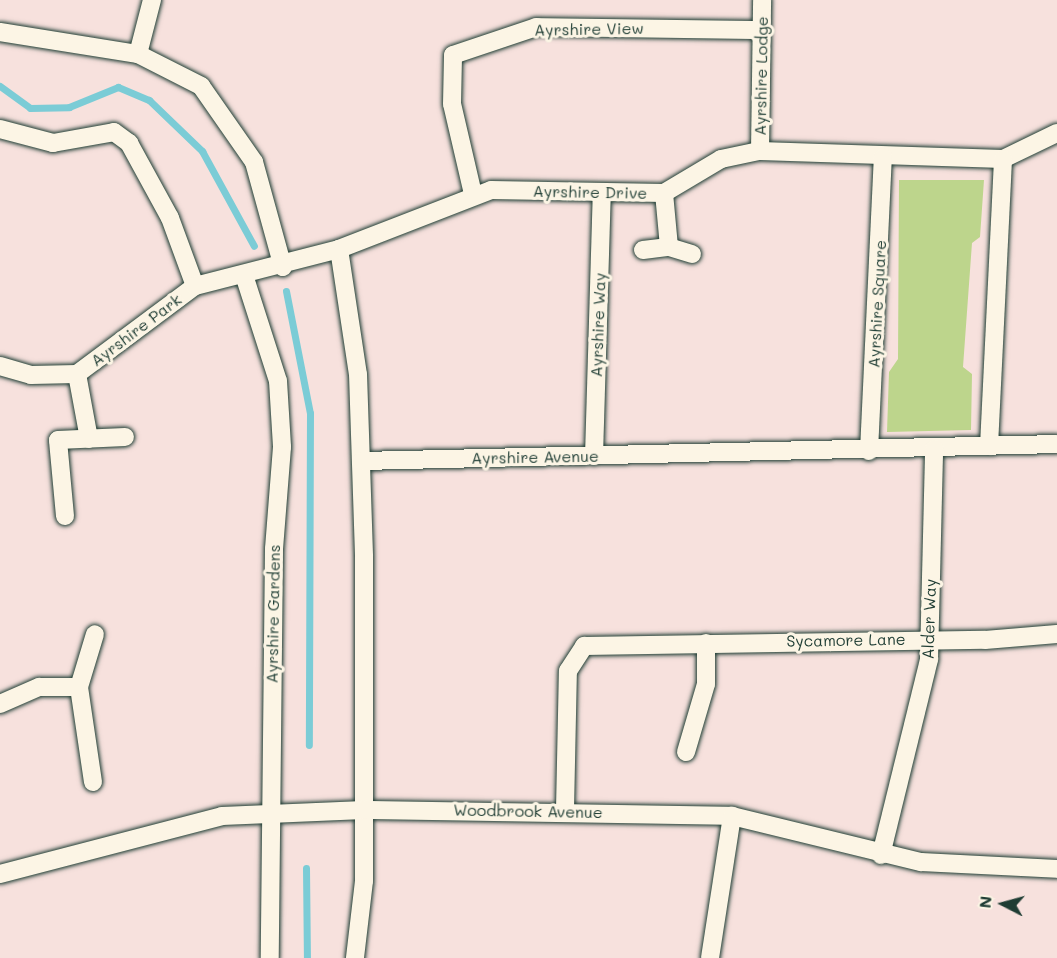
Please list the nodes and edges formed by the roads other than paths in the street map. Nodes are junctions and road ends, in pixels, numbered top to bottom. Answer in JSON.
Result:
{"nodes":[{"id":1,"x":152,"y":0,"type":"edge"},
{"id":2,"x":762,"y":0,"type":"edge"},
{"id":3,"x":762,"y":30,"type":"junction"},
{"id":4,"x":0,"y":32,"type":"edge"},
{"id":5,"x":138,"y":54,"type":"junction"},
{"id":6,"x":0,"y":129,"type":"edge"},
{"id":7,"x":1057,"y":133,"type":"edge"},
{"id":8,"x":759,"y":151,"type":"junction"},
{"id":9,"x":883,"y":157,"type":"junction"},
{"id":10,"x":1003,"y":159,"type":"junction"},
{"id":11,"x":664,"y":193,"type":"junction"},
{"id":12,"x":473,"y":194,"type":"junction"},
{"id":13,"x":602,"y":194,"type":"junction"},
{"id":14,"x":669,"y":247,"type":"junction"},
{"id":15,"x":339,"y":249,"type":"junction"},
{"id":16,"x":643,"y":250,"type":"dead end"},
{"id":17,"x":692,"y":254,"type":"dead end"},
{"id":18,"x":283,"y":267,"type":"junction"},
{"id":19,"x":244,"y":275,"type":"junction"},
{"id":20,"x":195,"y":286,"type":"junction"},
{"id":21,"x":0,"y":366,"type":"edge"},
{"id":22,"x":77,"y":374,"type":"junction"},
{"id":23,"x":125,"y":437,"type":"dead end"},
{"id":24,"x":89,"y":438,"type":"junction"},
{"id":25,"x":1057,"y":444,"type":"edge"},
{"id":26,"x":989,"y":446,"type":"junction"},
{"id":27,"x":934,"y":449,"type":"junction"},
{"id":28,"x":869,"y":451,"type":"junction"},
{"id":29,"x":594,"y":456,"type":"junction"},
{"id":30,"x":362,"y":461,"type":"junction"},
{"id":31,"x":65,"y":516,"type":"dead end"},
{"id":32,"x":95,"y":634,"type":"dead end"},
{"id":33,"x":1057,"y":634,"type":"edge"},
{"id":34,"x":929,"y":639,"type":"junction"},
{"id":35,"x":706,"y":643,"type":"junction"},
{"id":36,"x":79,"y":687,"type":"junction"},
{"id":37,"x":0,"y":704,"type":"edge"},
{"id":38,"x":686,"y":752,"type":"dead end"},
{"id":39,"x":93,"y":783,"type":"dead end"},
{"id":40,"x":364,"y":810,"type":"junction"},
{"id":41,"x":565,"y":810,"type":"junction"},
{"id":42,"x":270,"y":811,"type":"junction"},
{"id":43,"x":732,"y":816,"type":"junction"},
{"id":44,"x":881,"y":855,"type":"junction"},
{"id":45,"x":1057,"y":869,"type":"edge"},
{"id":46,"x":0,"y":874,"type":"edge"},
{"id":47,"x":270,"y":958,"type":"edge"},
{"id":48,"x":355,"y":958,"type":"edge"},
{"id":49,"x":710,"y":958,"type":"edge"}],
"edges":[{"from":1,"to":5,"type":"street"},
{"from":2,"to":3,"type":"street","name":"Ayrshire Lodge"},
{"from":3,"to":8,"type":"street","name":"Ayrshire Lodge"},
{"from":3,"to":12,"type":"street","name":"Ayrshire View"},
{"from":4,"to":5,"type":"street"},
{"from":5,"to":18,"type":"street"},
{"from":6,"to":20,"type":"street"},
{"from":7,"to":10,"type":"street","name":"Ayrshire Drive"},
{"from":8,"to":9,"type":"street","name":"Ayrshire Drive"},
{"from":8,"to":11,"type":"street","name":"Ayrshire Drive"},
{"from":9,"to":10,"type":"street","name":"Ayrshire Drive"},
{"from":9,"to":28,"type":"street","name":"Ayrshire Square"},
{"from":10,"to":26,"type":"street"},
{"from":11,"to":13,"type":"street","name":"Ayrshire Drive"},
{"from":11,"to":14,"type":"street"},
{"from":12,"to":13,"type":"street","name":"Ayrshire Drive"},
{"from":12,"to":15,"type":"street","name":"Ayrshire Drive"},
{"from":13,"to":29,"type":"street","name":"Ayrshire Way"},
{"from":14,"to":16,"type":"street"},
{"from":14,"to":17,"type":"street"},
{"from":15,"to":18,"type":"street","name":"Ayrshire Drive"},
{"from":15,"to":30,"type":"street"},
{"from":18,"to":19,"type":"street","name":"Ayrshire Drive"},
{"from":19,"to":20,"type":"street","name":"Ayrshire Drive"},
{"from":19,"to":42,"type":"street","name":"Ayrshire Gardens"},
{"from":20,"to":22,"type":"street","name":"Ayrshire Park"},
{"from":21,"to":22,"type":"street","name":"Ayrshire Park"},
{"from":22,"to":24,"type":"street","name":"Ayrshire Park"},
{"from":23,"to":24,"type":"street"},
{"from":24,"to":31,"type":"street"},
{"from":25,"to":26,"type":"street","name":"Ayrshire Avenue"},
{"from":26,"to":27,"type":"street","name":"Ayrshire Avenue"},
{"from":27,"to":28,"type":"street","name":"Ayrshire Avenue"},
{"from":27,"to":34,"type":"street","name":"Alder Way"},
{"from":28,"to":29,"type":"street","name":"Ayrshire Avenue"},
{"from":29,"to":30,"type":"street","name":"Ayrshire Avenue"},
{"from":30,"to":40,"type":"street"},
{"from":32,"to":36,"type":"street"},
{"from":33,"to":34,"type":"street","name":"Sycamore Lane"},
{"from":34,"to":35,"type":"street","name":"Sycamore Lane"},
{"from":34,"to":44,"type":"street","name":"Alder Way"},
{"from":35,"to":38,"type":"street"},
{"from":35,"to":41,"type":"street","name":"Sycamore Lane"},
{"from":36,"to":37,"type":"street"},
{"from":36,"to":39,"type":"street"},
{"from":40,"to":41,"type":"street","name":"Woodbrook Avenue"},
{"from":40,"to":42,"type":"street","name":"Woodbrook Avenue"},
{"from":40,"to":48,"type":"street"},
{"from":41,"to":43,"type":"street","name":"Woodbrook Avenue"},
{"from":42,"to":46,"type":"street","name":"Woodbrook Avenue"},
{"from":42,"to":47,"type":"street","name":"Ayrshire Gardens"},
{"from":43,"to":44,"type":"street","name":"Woodbrook Avenue"},
{"from":43,"to":49,"type":"street"},
{"from":44,"to":45,"type":"street","name":"Woodbrook Avenue"}]}
